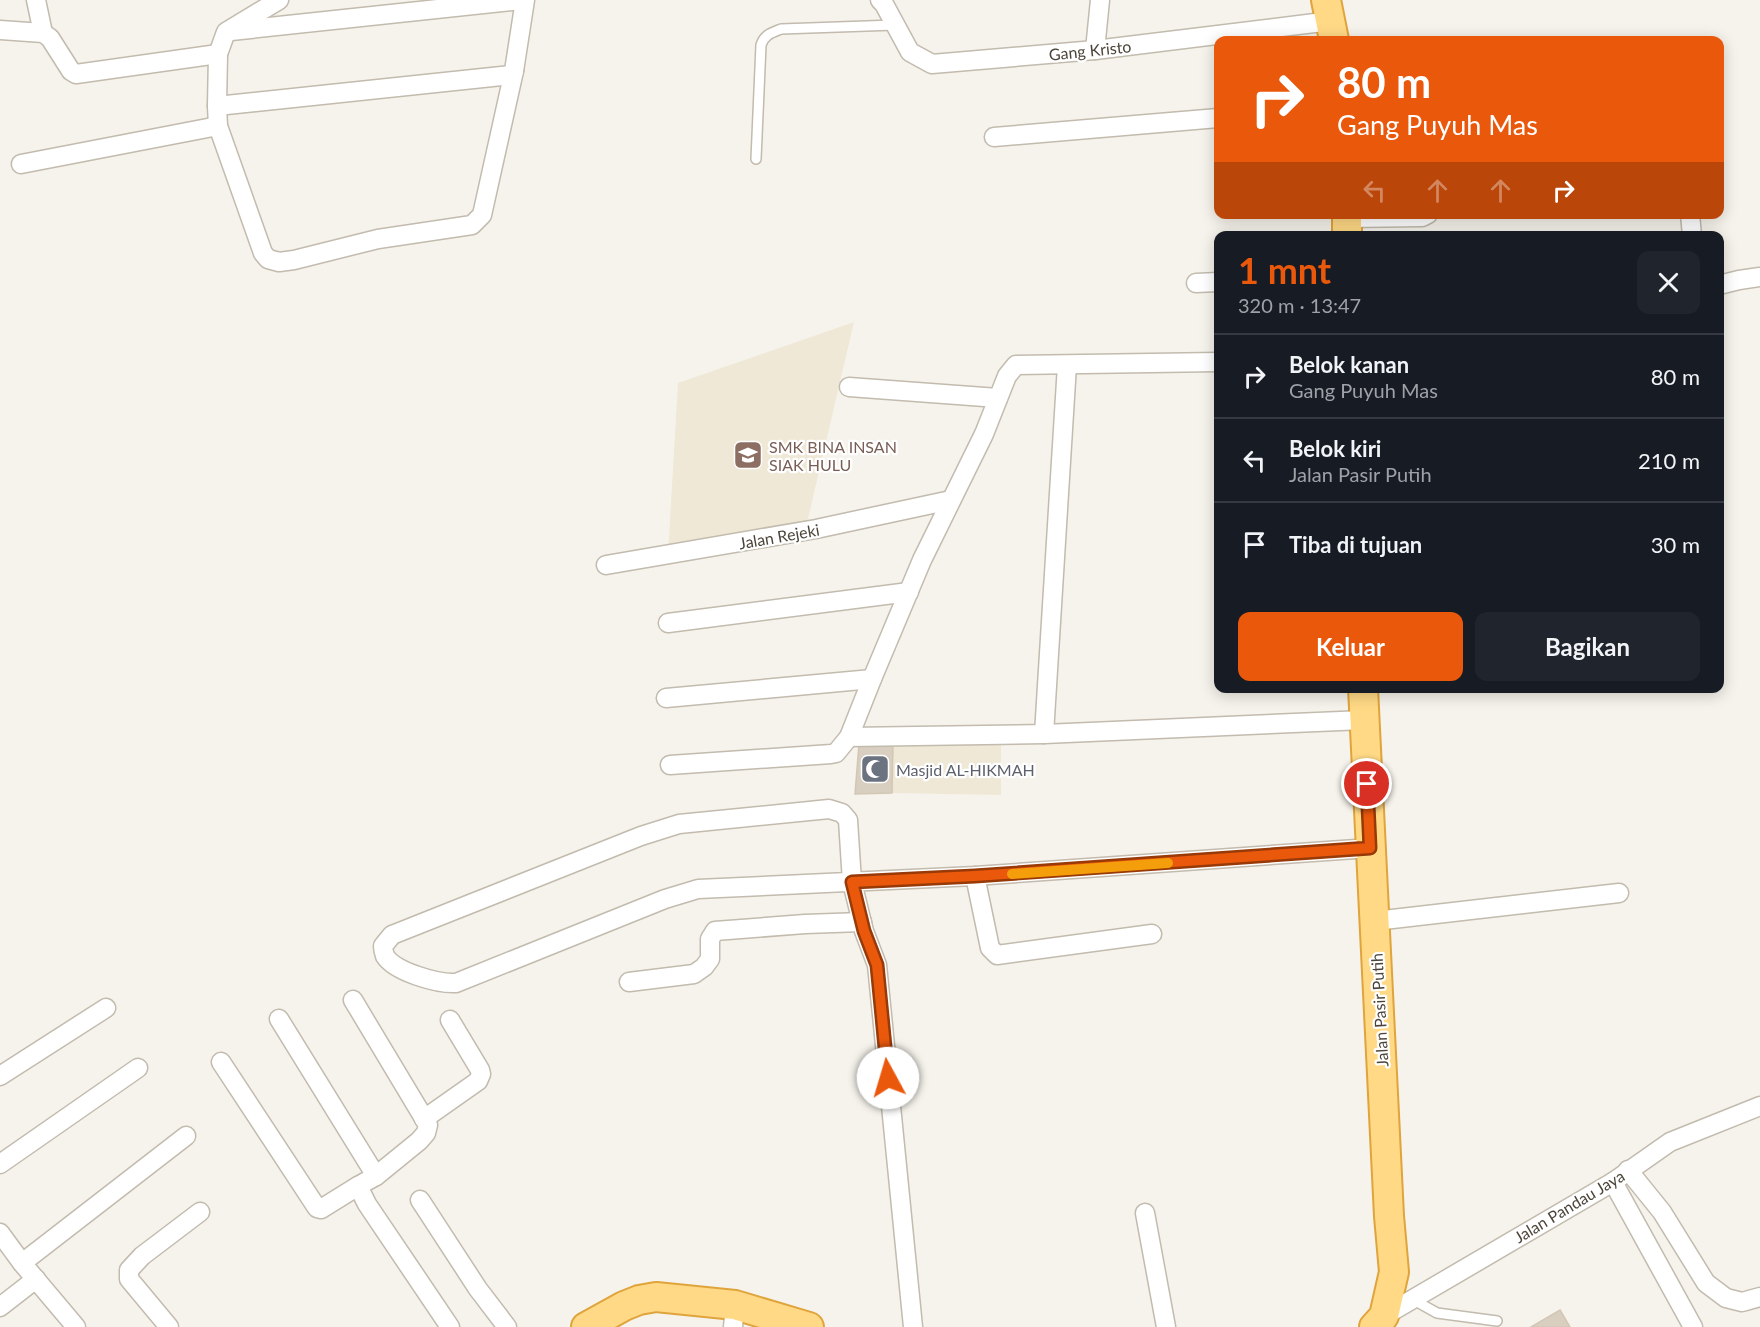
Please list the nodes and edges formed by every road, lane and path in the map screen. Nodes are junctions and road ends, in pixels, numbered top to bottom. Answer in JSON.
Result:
{"nodes":[{"id":1,"x":36,"y":0,"type":"edge"},
{"id":2,"x":279,"y":0,"type":"edge"},
{"id":3,"x":523,"y":0,"type":"edge"},
{"id":4,"x":880,"y":0,"type":"edge"},
{"id":5,"x":1100,"y":0,"type":"edge"},
{"id":6,"x":1331,"y":21,"type":"edge"},
{"id":7,"x":895,"y":25,"type":"junction"},
{"id":8,"x":0,"y":30,"type":"edge"},
{"id":9,"x":226,"y":32,"type":"junction"},
{"id":10,"x":43,"y":33,"type":"junction"},
{"id":11,"x":1095,"y":50,"type":"junction"},
{"id":12,"x":218,"y":54,"type":"junction"},
{"id":13,"x":514,"y":71,"type":"junction"},
{"id":14,"x":217,"y":106,"type":"junction"},
{"id":15,"x":1214,"y":118,"type":"edge"},
{"id":16,"x":218,"y":126,"type":"junction"},
{"id":17,"x":994,"y":137,"type":"dead end"},
{"id":18,"x":756,"y":159,"type":"dead end"},
{"id":19,"x":21,"y":164,"type":"dead end"},
{"id":20,"x":1397,"y":219,"type":"edge"},
{"id":21,"x":1347,"y":223,"type":"edge"},
{"id":22,"x":1760,"y":277,"type":"edge"},
{"id":23,"x":1214,"y":282,"type":"edge"},
{"id":24,"x":1196,"y":284,"type":"dead end"},
{"id":25,"x":1724,"y":284,"type":"edge"},
{"id":26,"x":1214,"y":362,"type":"edge"},
{"id":27,"x":1067,"y":365,"type":"junction"},
{"id":28,"x":849,"y":387,"type":"dead end"},
{"id":29,"x":998,"y":399,"type":"junction"},
{"id":30,"x":951,"y":500,"type":"junction"},
{"id":31,"x":606,"y":566,"type":"dead end"},
{"id":32,"x":909,"y":592,"type":"junction"},
{"id":33,"x":668,"y":623,"type":"dead end"},
{"id":34,"x":872,"y":679,"type":"junction"},
{"id":35,"x":1363,"y":693,"type":"edge"},
{"id":36,"x":666,"y":698,"type":"dead end"},
{"id":37,"x":1364,"y":720,"type":"junction"},
{"id":38,"x":1044,"y":734,"type":"junction"},
{"id":39,"x":849,"y":737,"type":"junction"},
{"id":40,"x":670,"y":765,"type":"dead end"},
{"id":41,"x":1370,"y":848,"type":"junction"},
{"id":42,"x":975,"y":876,"type":"junction"},
{"id":43,"x":852,"y":882,"type":"junction"},
{"id":44,"x":1619,"y":893,"type":"dead end"},
{"id":45,"x":1375,"y":921,"type":"junction"},
{"id":46,"x":862,"y":922,"type":"junction"},
{"id":47,"x":1152,"y":934,"type":"dead end"},
{"id":48,"x":629,"y":981,"type":"dead end"},
{"id":49,"x":353,"y":1000,"type":"dead end"},
{"id":50,"x":106,"y":1008,"type":"dead end"},
{"id":51,"x":279,"y":1019,"type":"dead end"},
{"id":52,"x":450,"y":1020,"type":"dead end"},
{"id":53,"x":221,"y":1062,"type":"dead end"},
{"id":54,"x":138,"y":1068,"type":"dead end"},
{"id":55,"x":0,"y":1076,"type":"edge"},
{"id":56,"x":1759,"y":1109,"type":"edge"},
{"id":57,"x":424,"y":1119,"type":"junction"},
{"id":58,"x":186,"y":1136,"type":"dead end"},
{"id":59,"x":0,"y":1164,"type":"edge"},
{"id":60,"x":1628,"y":1170,"type":"junction"},
{"id":61,"x":376,"y":1176,"type":"junction"},
{"id":62,"x":1613,"y":1182,"type":"junction"},
{"id":63,"x":358,"y":1186,"type":"junction"},
{"id":64,"x":420,"y":1200,"type":"dead end"},
{"id":65,"x":200,"y":1212,"type":"dead end"},
{"id":66,"x":1145,"y":1214,"type":"dead end"},
{"id":67,"x":0,"y":1233,"type":"edge"},
{"id":68,"x":22,"y":1263,"type":"junction"},
{"id":69,"x":36,"y":1279,"type":"junction"},
{"id":70,"x":1412,"y":1299,"type":"junction"},
{"id":71,"x":1759,"y":1300,"type":"edge"},
{"id":72,"x":0,"y":1307,"type":"edge"},
{"id":73,"x":734,"y":1316,"type":"edge"},
{"id":74,"x":1497,"y":1321,"type":"dead end"},
{"id":75,"x":1379,"y":1322,"type":"edge"},
{"id":76,"x":76,"y":1327,"type":"edge"},
{"id":77,"x":169,"y":1327,"type":"edge"},
{"id":78,"x":450,"y":1327,"type":"edge"},
{"id":79,"x":507,"y":1327,"type":"edge"},
{"id":80,"x":586,"y":1327,"type":"edge"},
{"id":81,"x":809,"y":1327,"type":"edge"},
{"id":82,"x":913,"y":1327,"type":"edge"},
{"id":83,"x":1166,"y":1327,"type":"edge"},
{"id":84,"x":1693,"y":1327,"type":"edge"}],
"edges":[{"from":1,"to":10,"type":"street"},
{"from":2,"to":9,"type":"street"},
{"from":3,"to":9,"type":"street"},
{"from":3,"to":13,"type":"street"},
{"from":4,"to":7,"type":"street","name":"Gang Kristo"},
{"from":5,"to":11,"type":"street"},
{"from":6,"to":11,"type":"street","name":"Gang Kristo"},
{"from":7,"to":11,"type":"street","name":"Gang Kristo"},
{"from":7,"to":18,"type":"lane"},
{"from":8,"to":10,"type":"street"},
{"from":9,"to":12,"type":"street"},
{"from":10,"to":12,"type":"street"},
{"from":12,"to":14,"type":"street"},
{"from":13,"to":14,"type":"street"},
{"from":13,"to":16,"type":"street"},
{"from":14,"to":16,"type":"street"},
{"from":15,"to":17,"type":"street"},
{"from":16,"to":19,"type":"street"},
{"from":20,"to":21,"type":"street"},
{"from":22,"to":25,"type":"street"},
{"from":23,"to":24,"type":"street"},
{"from":26,"to":27,"type":"street"},
{"from":27,"to":29,"type":"street"},
{"from":27,"to":38,"type":"street"},
{"from":28,"to":29,"type":"street"},
{"from":29,"to":30,"type":"street"},
{"from":30,"to":31,"type":"street","name":"Jalan Rejeki"},
{"from":30,"to":32,"type":"street"},
{"from":32,"to":33,"type":"street"},
{"from":32,"to":34,"type":"street"},
{"from":34,"to":36,"type":"street"},
{"from":34,"to":39,"type":"street"},
{"from":35,"to":37,"type":"highway","name":"Jalan Pasir Putih"},
{"from":37,"to":38,"type":"street"},
{"from":37,"to":41,"type":"highway","name":"Jalan Pasir Putih"},
{"from":38,"to":39,"type":"street"},
{"from":39,"to":40,"type":"street"},
{"from":41,"to":42,"type":"street"},
{"from":41,"to":45,"type":"highway","name":"Jalan Pasir Putih"},
{"from":42,"to":43,"type":"street"},
{"from":42,"to":47,"type":"street"},
{"from":43,"to":43,"type":"street"},
{"from":43,"to":46,"type":"street"},
{"from":44,"to":45,"type":"street"},
{"from":45,"to":75,"type":"highway","name":"Jalan Pasir Putih"},
{"from":46,"to":48,"type":"street"},
{"from":46,"to":82,"type":"street"},
{"from":49,"to":57,"type":"street"},
{"from":50,"to":55,"type":"street"},
{"from":51,"to":61,"type":"street"},
{"from":52,"to":57,"type":"street"},
{"from":53,"to":63,"type":"street"},
{"from":54,"to":59,"type":"street"},
{"from":56,"to":60,"type":"street","name":"Jalan Pandau Jaya"},
{"from":57,"to":61,"type":"street"},
{"from":58,"to":68,"type":"street"},
{"from":60,"to":62,"type":"street","name":"Jalan Pandau Jaya"},
{"from":60,"to":71,"type":"street"},
{"from":61,"to":63,"type":"street"},
{"from":62,"to":70,"type":"street","name":"Jalan Pandau Jaya"},
{"from":62,"to":84,"type":"street"},
{"from":63,"to":78,"type":"street"},
{"from":64,"to":79,"type":"street"},
{"from":65,"to":77,"type":"street"},
{"from":66,"to":83,"type":"street"},
{"from":67,"to":68,"type":"street"},
{"from":68,"to":69,"type":"street"},
{"from":69,"to":72,"type":"street"},
{"from":69,"to":76,"type":"street"},
{"from":70,"to":74,"type":"lane"},
{"from":70,"to":75,"type":"street","name":"Jalan Pandau Jaya"},
{"from":73,"to":80,"type":"highway"},
{"from":73,"to":81,"type":"highway"}]}
